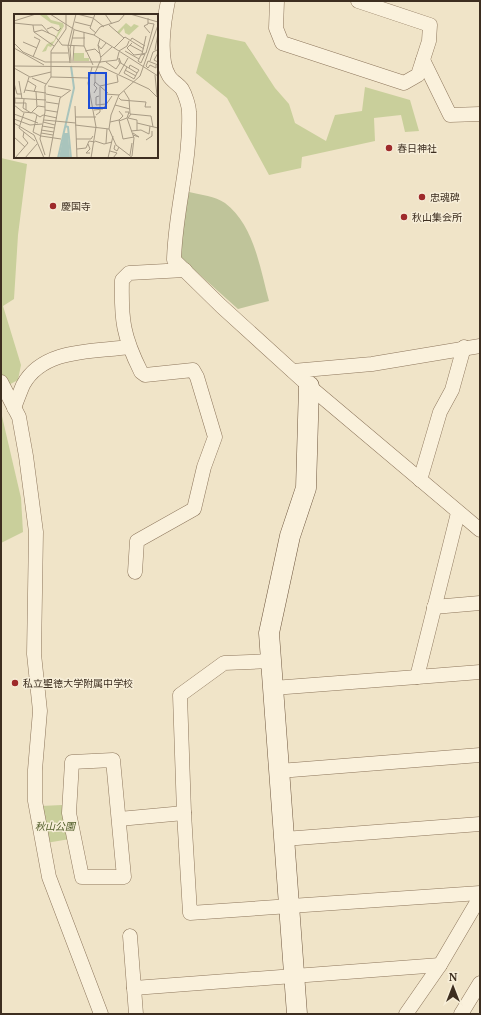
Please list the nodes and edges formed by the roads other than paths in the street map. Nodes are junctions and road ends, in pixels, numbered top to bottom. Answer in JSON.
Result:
{"nodes":[{"id":1,"x":168,"y":1,"type":"edge"},
{"id":2,"x":278,"y":1,"type":"edge"},
{"id":3,"x":358,"y":1,"type":"edge"},
{"id":4,"x":423,"y":60,"type":"junction"},
{"id":5,"x":480,"y":114,"type":"edge"},
{"id":6,"x":185,"y":270,"type":"junction"},
{"id":7,"x":480,"y":346,"type":"edge"},
{"id":8,"x":129,"y":347,"type":"junction"},
{"id":9,"x":464,"y":347,"type":"junction"},
{"id":10,"x":293,"y":371,"type":"junction"},
{"id":11,"x":1,"y":382,"type":"edge"},
{"id":12,"x":309,"y":386,"type":"junction"},
{"id":13,"x":14,"y":408,"type":"junction"},
{"id":14,"x":420,"y":480,"type":"junction"},
{"id":15,"x":458,"y":513,"type":"junction"},
{"id":16,"x":480,"y":530,"type":"edge"},
{"id":17,"x":135,"y":572,"type":"dead end"},
{"id":18,"x":480,"y":603,"type":"edge"},
{"id":19,"x":434,"y":607,"type":"junction"},
{"id":20,"x":271,"y":661,"type":"junction"},
{"id":21,"x":480,"y":672,"type":"edge"},
{"id":22,"x":417,"y":677,"type":"junction"},
{"id":23,"x":273,"y":688,"type":"junction"},
{"id":24,"x":480,"y":755,"type":"edge"},
{"id":25,"x":278,"y":771,"type":"junction"},
{"id":26,"x":184,"y":813,"type":"junction"},
{"id":27,"x":119,"y":819,"type":"junction"},
{"id":28,"x":480,"y":824,"type":"edge"},
{"id":29,"x":284,"y":839,"type":"junction"},
{"id":30,"x":480,"y":893,"type":"edge"},
{"id":31,"x":480,"y":897,"type":"edge"},
{"id":32,"x":289,"y":907,"type":"junction"},
{"id":33,"x":130,"y":936,"type":"dead end"},
{"id":34,"x":440,"y":965,"type":"junction"},
{"id":35,"x":294,"y":976,"type":"junction"},
{"id":36,"x":480,"y":983,"type":"edge"},
{"id":37,"x":134,"y":988,"type":"junction"},
{"id":38,"x":101,"y":1014,"type":"edge"},
{"id":39,"x":136,"y":1014,"type":"edge"},
{"id":40,"x":297,"y":1014,"type":"edge"},
{"id":41,"x":406,"y":1014,"type":"edge"},
{"id":42,"x":461,"y":1014,"type":"edge"}],
"edges":[{"from":1,"to":6,"type":"street"},
{"from":2,"to":4,"type":"street"},
{"from":3,"to":4,"type":"street"},
{"from":4,"to":5,"type":"street"},
{"from":6,"to":8,"type":"street"},
{"from":6,"to":10,"type":"street"},
{"from":7,"to":9,"type":"street"},
{"from":8,"to":13,"type":"street"},
{"from":8,"to":17,"type":"street"},
{"from":9,"to":10,"type":"street"},
{"from":9,"to":14,"type":"street"},
{"from":10,"to":12,"type":"street"},
{"from":11,"to":13,"type":"street"},
{"from":12,"to":14,"type":"street"},
{"from":12,"to":20,"type":"street"},
{"from":13,"to":38,"type":"street"},
{"from":14,"to":15,"type":"street"},
{"from":15,"to":16,"type":"street"},
{"from":15,"to":19,"type":"street"},
{"from":18,"to":19,"type":"street"},
{"from":19,"to":22,"type":"street"},
{"from":20,"to":23,"type":"street"},
{"from":20,"to":26,"type":"street"},
{"from":21,"to":22,"type":"street"},
{"from":22,"to":23,"type":"street"},
{"from":23,"to":25,"type":"street"},
{"from":24,"to":25,"type":"street"},
{"from":25,"to":29,"type":"street"},
{"from":26,"to":27,"type":"street"},
{"from":26,"to":32,"type":"street"},
{"from":27,"to":27,"type":"street"},
{"from":28,"to":29,"type":"street"},
{"from":29,"to":32,"type":"street"},
{"from":30,"to":32,"type":"street"},
{"from":31,"to":34,"type":"street"},
{"from":32,"to":35,"type":"street"},
{"from":33,"to":37,"type":"street"},
{"from":34,"to":35,"type":"street"},
{"from":34,"to":41,"type":"street"},
{"from":35,"to":37,"type":"street"},
{"from":35,"to":40,"type":"street"},
{"from":36,"to":42,"type":"street"},
{"from":37,"to":39,"type":"street"}]}
